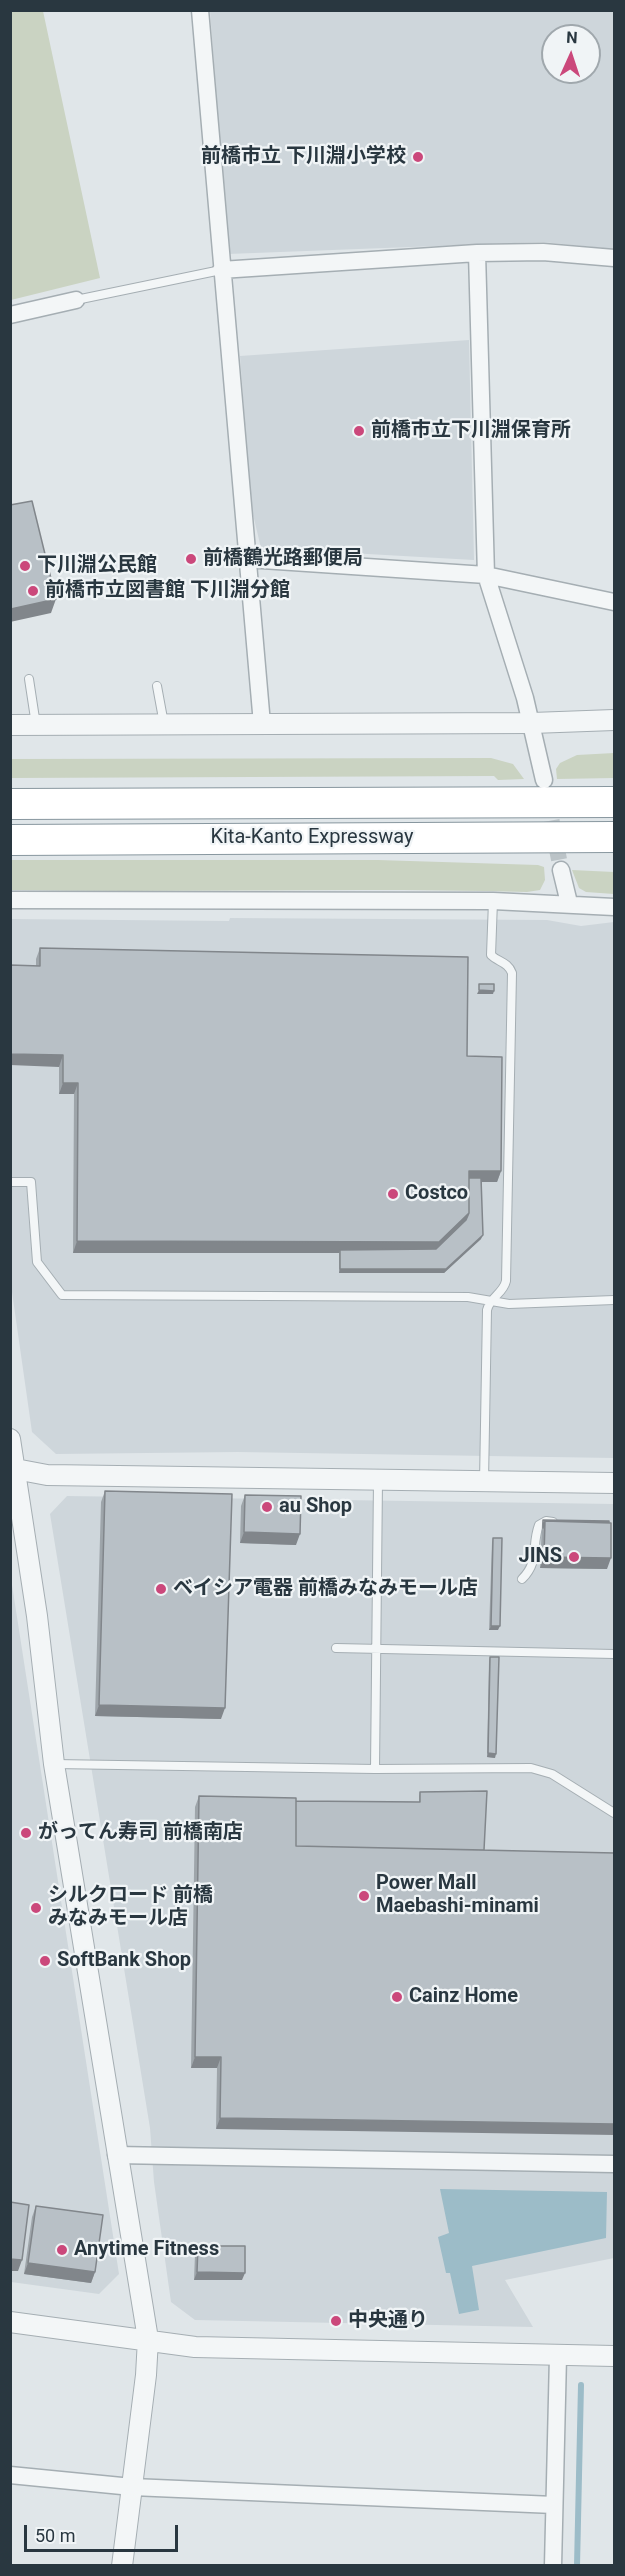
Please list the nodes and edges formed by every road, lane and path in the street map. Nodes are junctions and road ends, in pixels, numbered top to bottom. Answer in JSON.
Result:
{"nodes":[{"id":1,"x":200,"y":10,"type":"edge"},
{"id":2,"x":477,"y":253,"type":"junction"},
{"id":3,"x":615,"y":258,"type":"edge"},
{"id":4,"x":221,"y":270,"type":"junction"},
{"id":5,"x":76,"y":300,"type":"joint"},
{"id":6,"x":10,"y":315,"type":"edge"},
{"id":7,"x":247,"y":559,"type":"junction"},
{"id":8,"x":486,"y":575,"type":"junction"},
{"id":9,"x":615,"y":602,"type":"edge"},
{"id":10,"x":29,"y":679,"type":"dead end"},
{"id":11,"x":157,"y":686,"type":"dead end"},
{"id":12,"x":615,"y":720,"type":"edge"},
{"id":13,"x":532,"y":723,"type":"junction"},
{"id":14,"x":262,"y":724,"type":"junction"},
{"id":15,"x":10,"y":725,"type":"edge"},
{"id":16,"x":36,"y":725,"type":"junction"},
{"id":17,"x":165,"y":726,"type":"junction"},
{"id":18,"x":544,"y":780,"type":"tunnel mouth"},
{"id":19,"x":615,"y":802,"type":"edge"},
{"id":20,"x":10,"y":804,"type":"edge"},
{"id":21,"x":615,"y":837,"type":"edge"},
{"id":22,"x":10,"y":840,"type":"edge"},
{"id":23,"x":561,"y":870,"type":"tunnel mouth"},
{"id":24,"x":10,"y":900,"type":"edge"},
{"id":25,"x":492,"y":901,"type":"junction"},
{"id":26,"x":569,"y":903,"type":"junction"},
{"id":27,"x":615,"y":907,"type":"edge"},
{"id":28,"x":10,"y":1182,"type":"edge"},
{"id":29,"x":491,"y":1300,"type":"junction"},
{"id":30,"x":615,"y":1300,"type":"edge"},
{"id":31,"x":10,"y":1439,"type":"edge"},
{"id":32,"x":13,"y":1468,"type":"edge"},
{"id":33,"x":378,"y":1479,"type":"junction"},
{"id":34,"x":484,"y":1482,"type":"junction"},
{"id":35,"x":615,"y":1483,"type":"edge"},
{"id":36,"x":566,"y":1527,"type":"edge"},
{"id":37,"x":522,"y":1579,"type":"dead end"},
{"id":38,"x":336,"y":1648,"type":"dead end"},
{"id":39,"x":377,"y":1648,"type":"junction"},
{"id":40,"x":615,"y":1654,"type":"edge"},
{"id":41,"x":54,"y":1764,"type":"junction"},
{"id":42,"x":375,"y":1769,"type":"junction"},
{"id":43,"x":615,"y":1813,"type":"edge"},
{"id":44,"x":116,"y":2155,"type":"junction"},
{"id":45,"x":615,"y":2164,"type":"edge"},
{"id":46,"x":10,"y":2322,"type":"edge"},
{"id":47,"x":148,"y":2339,"type":"junction"},
{"id":48,"x":558,"y":2356,"type":"junction"},
{"id":49,"x":615,"y":2356,"type":"edge"},
{"id":50,"x":10,"y":2475,"type":"edge"},
{"id":51,"x":132,"y":2487,"type":"junction"},
{"id":52,"x":554,"y":2505,"type":"junction"},
{"id":53,"x":122,"y":2565,"type":"edge"},
{"id":54,"x":554,"y":2565,"type":"edge"}],
"edges":[{"from":1,"to":4,"type":"street"},
{"from":2,"to":3,"type":"street"},
{"from":2,"to":4,"type":"street"},
{"from":2,"to":8,"type":"street"},
{"from":4,"to":5,"type":"lane"},
{"from":4,"to":7,"type":"street"},
{"from":5,"to":6,"type":"street"},
{"from":7,"to":8,"type":"street"},
{"from":7,"to":14,"type":"street"},
{"from":8,"to":9,"type":"street"},
{"from":8,"to":13,"type":"street"},
{"from":10,"to":16,"type":"lane"},
{"from":11,"to":17,"type":"lane"},
{"from":12,"to":13,"type":"street"},
{"from":13,"to":14,"type":"street"},
{"from":13,"to":18,"type":"street"},
{"from":14,"to":17,"type":"street"},
{"from":15,"to":16,"type":"street"},
{"from":16,"to":17,"type":"street"},
{"from":19,"to":20,"type":"highway","name":"Kita-Kanto Expressway"},
{"from":21,"to":22,"type":"highway","name":"Kita-Kanto Expressway"},
{"from":23,"to":26,"type":"street"},
{"from":24,"to":25,"type":"street"},
{"from":25,"to":26,"type":"street"},
{"from":25,"to":29,"type":"lane"},
{"from":26,"to":27,"type":"street"},
{"from":28,"to":29,"type":"lane"},
{"from":29,"to":30,"type":"lane"},
{"from":29,"to":34,"type":"lane"},
{"from":31,"to":32,"type":"street"},
{"from":32,"to":33,"type":"street"},
{"from":32,"to":41,"type":"street"},
{"from":33,"to":34,"type":"street"},
{"from":33,"to":39,"type":"lane"},
{"from":34,"to":35,"type":"street"},
{"from":36,"to":37,"type":"lane"},
{"from":38,"to":39,"type":"lane"},
{"from":39,"to":40,"type":"lane"},
{"from":39,"to":42,"type":"lane"},
{"from":41,"to":42,"type":"lane"},
{"from":41,"to":44,"type":"street"},
{"from":42,"to":43,"type":"lane"},
{"from":44,"to":45,"type":"street"},
{"from":44,"to":47,"type":"street"},
{"from":46,"to":47,"type":"street"},
{"from":47,"to":48,"type":"street"},
{"from":47,"to":51,"type":"street"},
{"from":48,"to":49,"type":"street"},
{"from":48,"to":52,"type":"street"},
{"from":50,"to":51,"type":"street"},
{"from":51,"to":52,"type":"street"},
{"from":51,"to":53,"type":"street"},
{"from":52,"to":54,"type":"street"}]}
